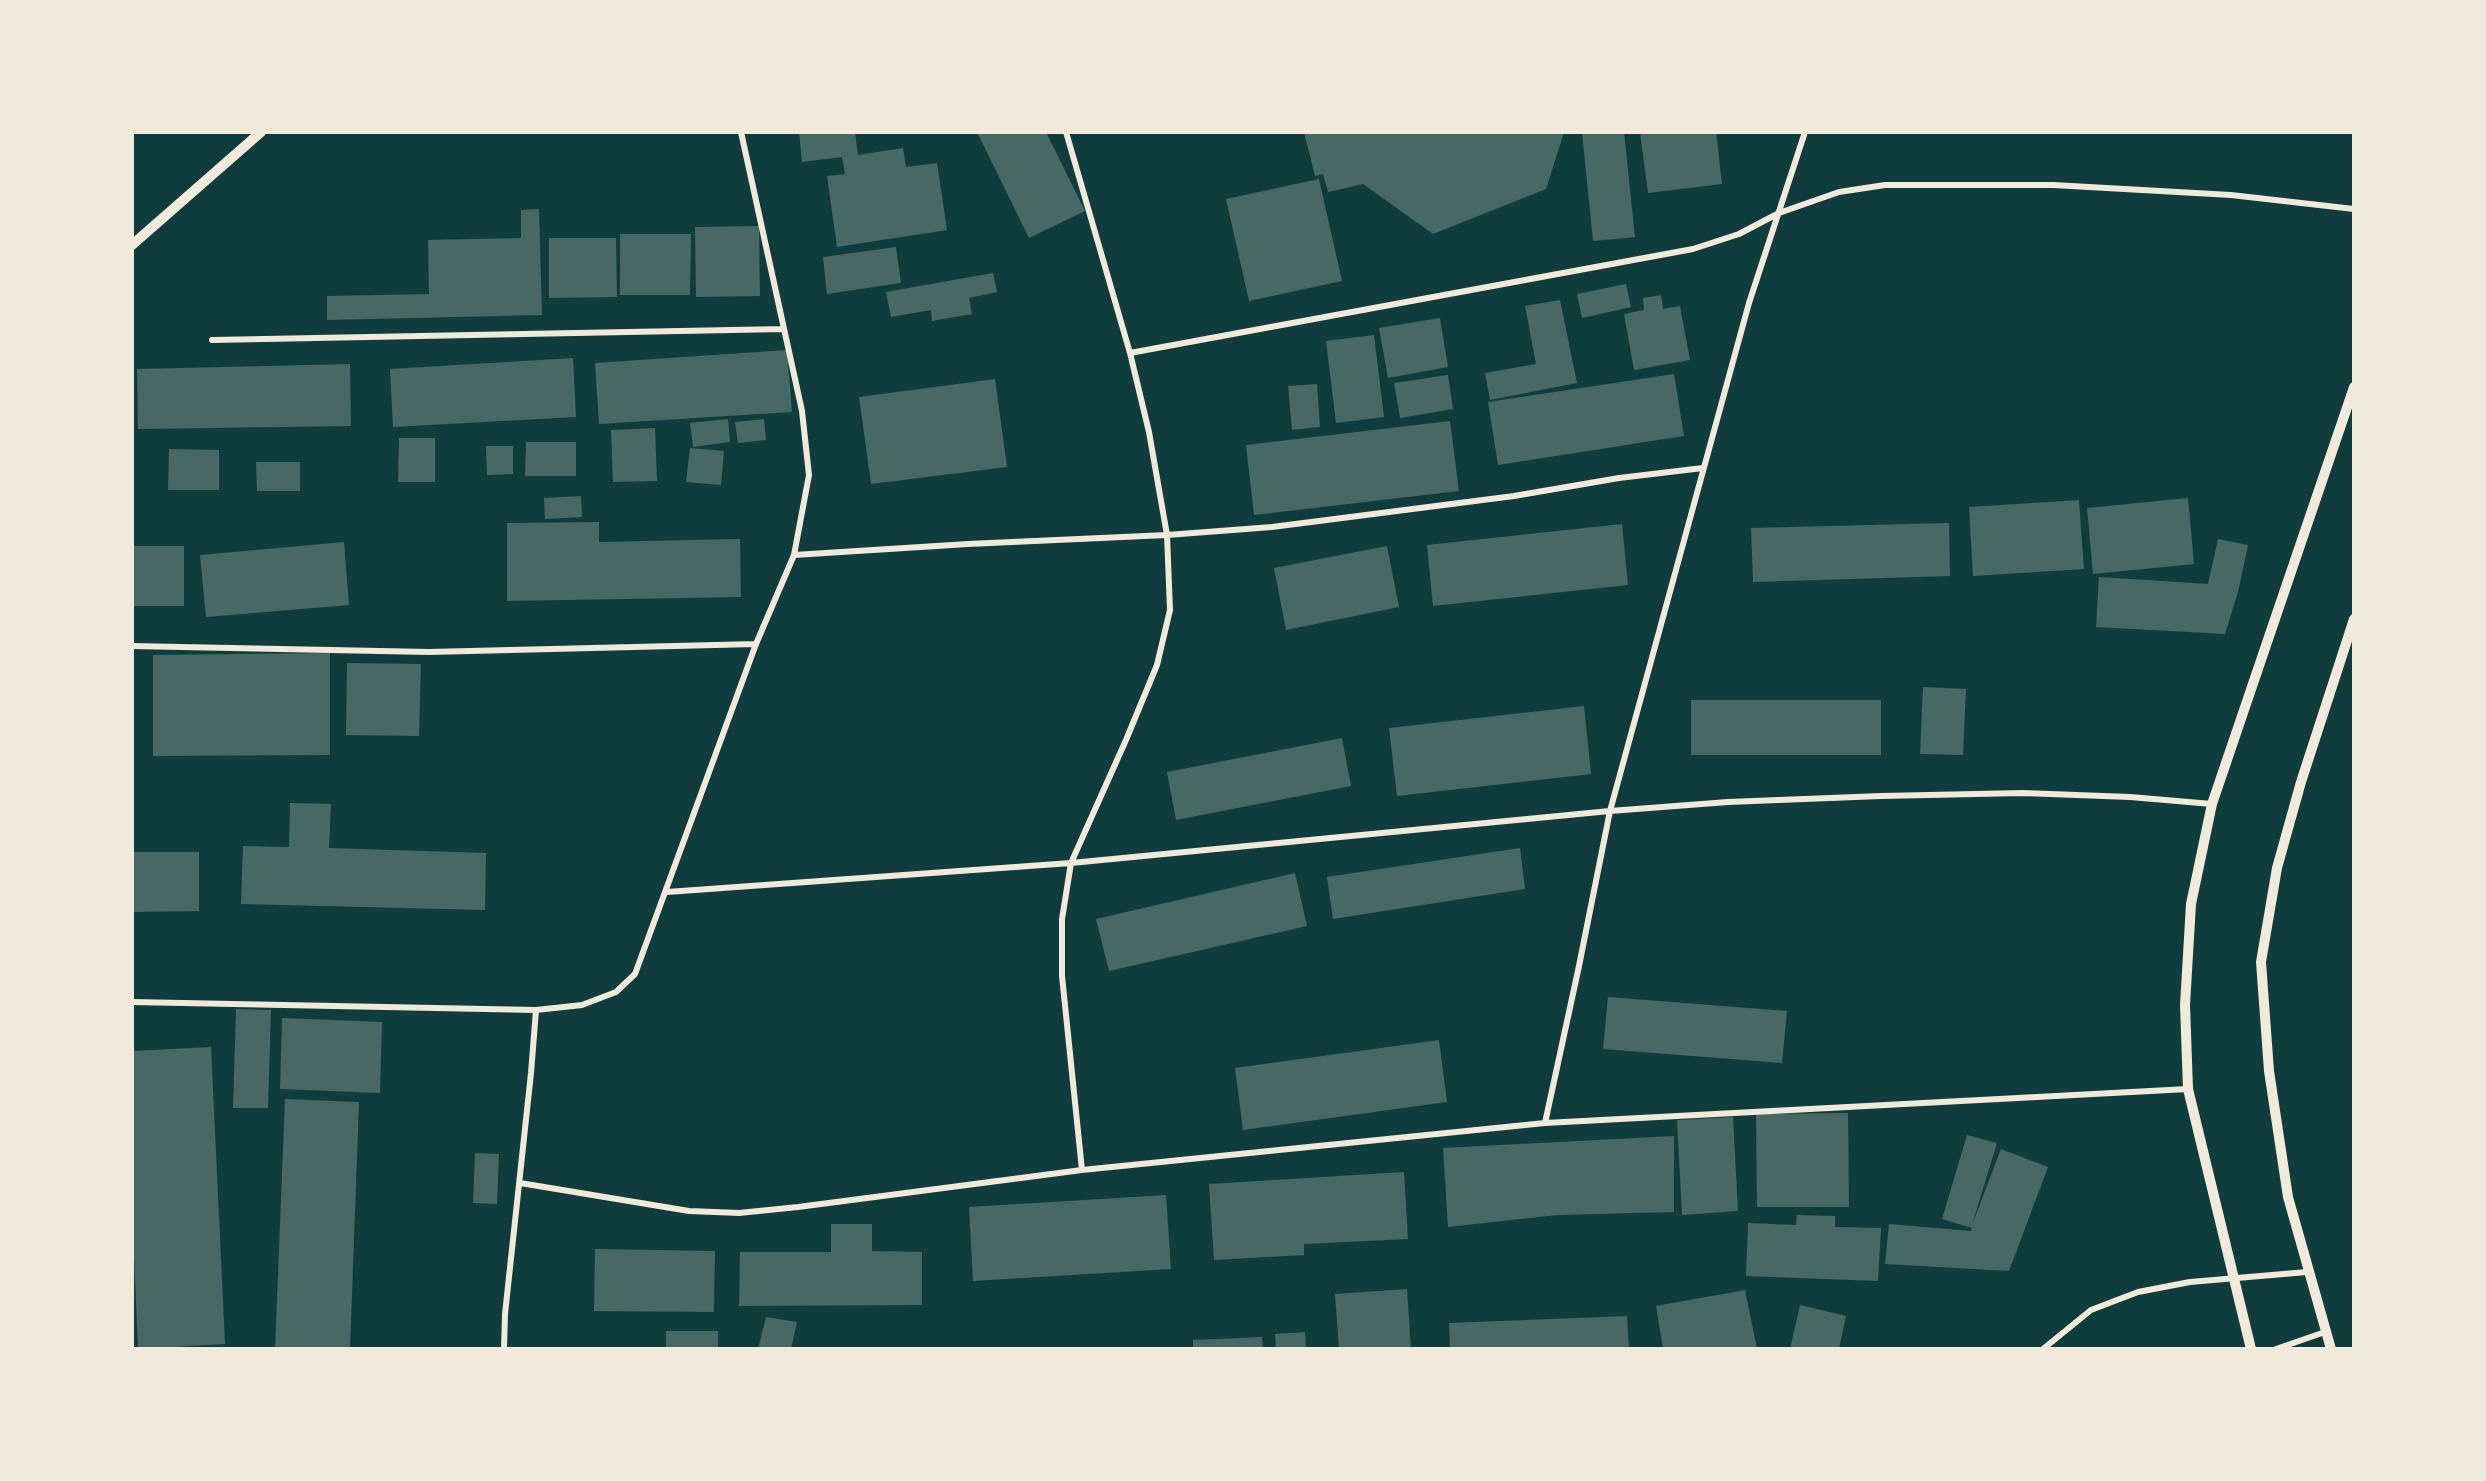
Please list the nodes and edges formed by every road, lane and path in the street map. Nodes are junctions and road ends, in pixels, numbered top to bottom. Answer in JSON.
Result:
{"nodes":[{"id":1,"x":261,"y":132,"type":"edge"},
{"id":2,"x":741,"y":132,"type":"edge"},
{"id":3,"x":1066,"y":132,"type":"edge"},
{"id":4,"x":1805,"y":132,"type":"edge"},
{"id":5,"x":2354,"y":209,"type":"edge"},
{"id":6,"x":1779,"y":213,"type":"junction"},
{"id":7,"x":132,"y":245,"type":"edge"},
{"id":8,"x":784,"y":329,"type":"junction"},
{"id":9,"x":212,"y":340,"type":"dead end"},
{"id":10,"x":1130,"y":352,"type":"junction"},
{"id":11,"x":2354,"y":387,"type":"edge"},
{"id":12,"x":1703,"y":468,"type":"junction"},
{"id":13,"x":1167,"y":535,"type":"junction"},
{"id":14,"x":794,"y":555,"type":"junction"},
{"id":15,"x":2354,"y":619,"type":"edge"},
{"id":16,"x":756,"y":644,"type":"junction"},
{"id":17,"x":132,"y":646,"type":"edge"},
{"id":18,"x":2212,"y":804,"type":"junction"},
{"id":19,"x":1610,"y":811,"type":"junction"},
{"id":20,"x":1071,"y":862,"type":"junction"},
{"id":21,"x":666,"y":892,"type":"junction"},
{"id":22,"x":132,"y":1002,"type":"edge"},
{"id":23,"x":536,"y":1010,"type":"junction"},
{"id":24,"x":2188,"y":1089,"type":"junction"},
{"id":25,"x":1545,"y":1123,"type":"junction"},
{"id":26,"x":1082,"y":1170,"type":"junction"},
{"id":27,"x":520,"y":1183,"type":"junction"},
{"id":28,"x":2307,"y":1272,"type":"junction"},
{"id":29,"x":2233,"y":1277,"type":"junction"},
{"id":30,"x":2325,"y":1332,"type":"junction"},
{"id":31,"x":504,"y":1349,"type":"edge"},
{"id":32,"x":2043,"y":1349,"type":"edge"},
{"id":33,"x":2251,"y":1349,"type":"edge"},
{"id":34,"x":2276,"y":1349,"type":"edge"},
{"id":35,"x":2331,"y":1349,"type":"edge"}],
"edges":[{"from":1,"to":7,"type":"street"},
{"from":2,"to":8,"type":"street"},
{"from":3,"to":10,"type":"street"},
{"from":4,"to":6,"type":"street"},
{"from":5,"to":6,"type":"street"},
{"from":6,"to":10,"type":"street"},
{"from":6,"to":12,"type":"street"},
{"from":8,"to":9,"type":"street"},
{"from":8,"to":14,"type":"street"},
{"from":10,"to":13,"type":"street"},
{"from":11,"to":18,"type":"street"},
{"from":12,"to":13,"type":"street"},
{"from":12,"to":19,"type":"street"},
{"from":13,"to":14,"type":"street"},
{"from":13,"to":20,"type":"street"},
{"from":14,"to":16,"type":"street"},
{"from":15,"to":28,"type":"street"},
{"from":16,"to":17,"type":"street"},
{"from":16,"to":21,"type":"street"},
{"from":18,"to":19,"type":"street"},
{"from":18,"to":24,"type":"street"},
{"from":19,"to":20,"type":"street"},
{"from":19,"to":25,"type":"street"},
{"from":20,"to":21,"type":"street"},
{"from":20,"to":26,"type":"street"},
{"from":21,"to":23,"type":"street"},
{"from":22,"to":23,"type":"street"},
{"from":23,"to":27,"type":"street"},
{"from":24,"to":25,"type":"street"},
{"from":24,"to":29,"type":"street"},
{"from":25,"to":26,"type":"street"},
{"from":26,"to":27,"type":"street"},
{"from":27,"to":31,"type":"street"},
{"from":28,"to":29,"type":"street"},
{"from":28,"to":30,"type":"street"},
{"from":29,"to":32,"type":"street"},
{"from":29,"to":33,"type":"street"},
{"from":30,"to":34,"type":"street"},
{"from":30,"to":35,"type":"street"}]}
